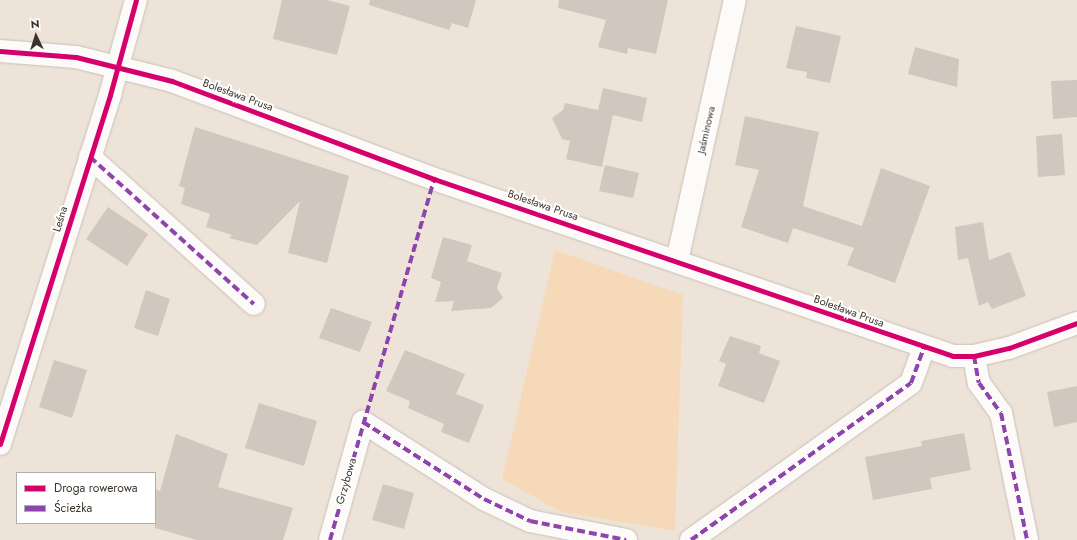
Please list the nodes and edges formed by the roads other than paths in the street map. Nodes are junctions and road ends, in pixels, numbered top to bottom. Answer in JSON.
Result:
{"nodes":[{"id":1,"x":136,"y":0,"type":"edge"},
{"id":2,"x":735,"y":0,"type":"edge"},
{"id":3,"x":0,"y":51,"type":"edge"},
{"id":4,"x":118,"y":66,"type":"junction"},
{"id":5,"x":90,"y":157,"type":"junction"},
{"id":6,"x":677,"y":261,"type":"junction"},
{"id":7,"x":254,"y":304,"type":"dead end"},
{"id":8,"x":1077,"y":322,"type":"edge"},
{"id":9,"x":924,"y":348,"type":"junction"},
{"id":10,"x":974,"y":356,"type":"junction"},
{"id":11,"x":0,"y":444,"type":"edge"},
{"id":12,"x":330,"y":540,"type":"edge"},
{"id":13,"x":626,"y":540,"type":"edge"},
{"id":14,"x":691,"y":540,"type":"edge"},
{"id":15,"x":1027,"y":540,"type":"edge"}],
"edges":[{"from":1,"to":4,"type":"street","name":"Leśna"},
{"from":2,"to":6,"type":"street","name":"Jaśminowa"},
{"from":3,"to":4,"type":"street","name":"Bolesława Prusa"},
{"from":4,"to":5,"type":"street","name":"Leśna"},
{"from":4,"to":6,"type":"street","name":"Bolesława Prusa"},
{"from":5,"to":7,"type":"street"},
{"from":5,"to":11,"type":"street","name":"Leśna"},
{"from":6,"to":9,"type":"street","name":"Bolesława Prusa"},
{"from":8,"to":10,"type":"street","name":"Bolesława Prusa"},
{"from":9,"to":10,"type":"street","name":"Bolesława Prusa"},
{"from":9,"to":14,"type":"street"},
{"from":10,"to":15,"type":"street"},
{"from":12,"to":13,"type":"street","name":"Grzybowa"}]}
